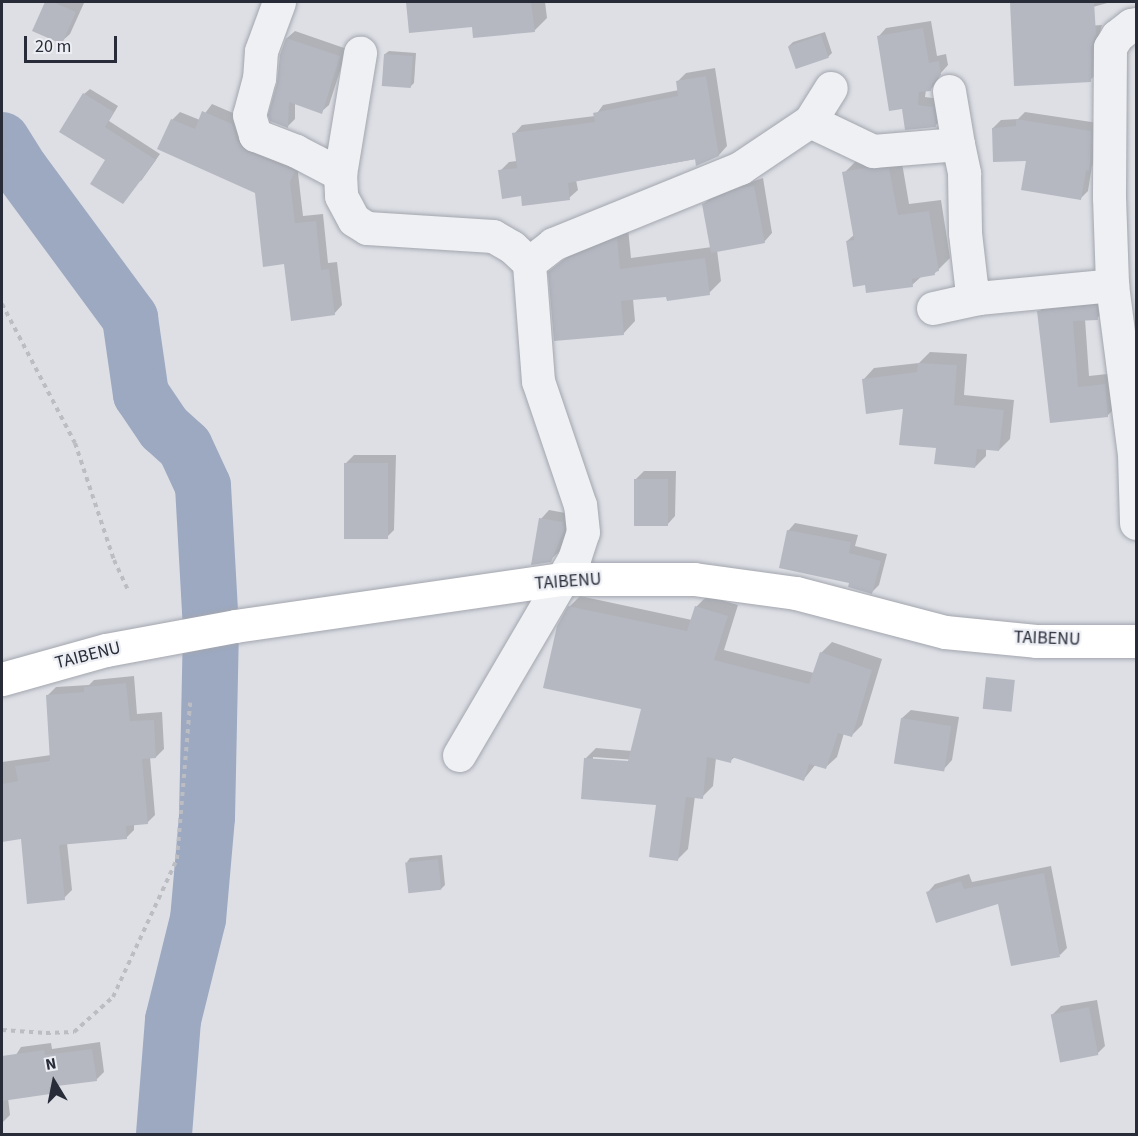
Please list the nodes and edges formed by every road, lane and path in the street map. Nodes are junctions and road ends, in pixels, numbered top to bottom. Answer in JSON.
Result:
{"nodes":[{"id":1,"x":279,"y":2,"type":"edge"},
{"id":2,"x":1137,"y":24,"type":"edge"},
{"id":3,"x":360,"y":53,"type":"dead end"},
{"id":4,"x":831,"y":88,"type":"dead end"},
{"id":5,"x":949,"y":91,"type":"dead end"},
{"id":6,"x":810,"y":121,"type":"junction"},
{"id":7,"x":958,"y":144,"type":"junction"},
{"id":8,"x":339,"y":174,"type":"junction"},
{"id":9,"x":529,"y":263,"type":"junction"},
{"id":10,"x":1112,"y":285,"type":"junction"},
{"id":11,"x":972,"y":300,"type":"junction"},
{"id":12,"x":2,"y":304,"type":"edge"},
{"id":13,"x":933,"y":308,"type":"dead end"},
{"id":14,"x":1137,"y":523,"type":"edge"},
{"id":15,"x":563,"y":579,"type":"junction"},
{"id":16,"x":129,"y":592,"type":"dead end"},
{"id":17,"x":1137,"y":640,"type":"edge"},
{"id":18,"x":2,"y":679,"type":"edge"},
{"id":19,"x":190,"y":703,"type":"dead end"},
{"id":20,"x":459,"y":755,"type":"dead end"},
{"id":21,"x":2,"y":1030,"type":"edge"}],
"edges":[{"from":1,"to":8,"type":"street"},
{"from":2,"to":10,"type":"street"},
{"from":3,"to":8,"type":"street"},
{"from":4,"to":6,"type":"street"},
{"from":5,"to":7,"type":"street"},
{"from":6,"to":7,"type":"street"},
{"from":6,"to":9,"type":"street"},
{"from":7,"to":11,"type":"street"},
{"from":8,"to":9,"type":"street"},
{"from":9,"to":15,"type":"street"},
{"from":10,"to":11,"type":"street"},
{"from":10,"to":14,"type":"street"},
{"from":11,"to":13,"type":"street"},
{"from":12,"to":16,"type":"path"},
{"from":15,"to":17,"type":"main road","name":"TAIBENU"},
{"from":15,"to":18,"type":"main road","name":"TAIBENU"},
{"from":15,"to":20,"type":"street"},
{"from":19,"to":21,"type":"path"}]}
